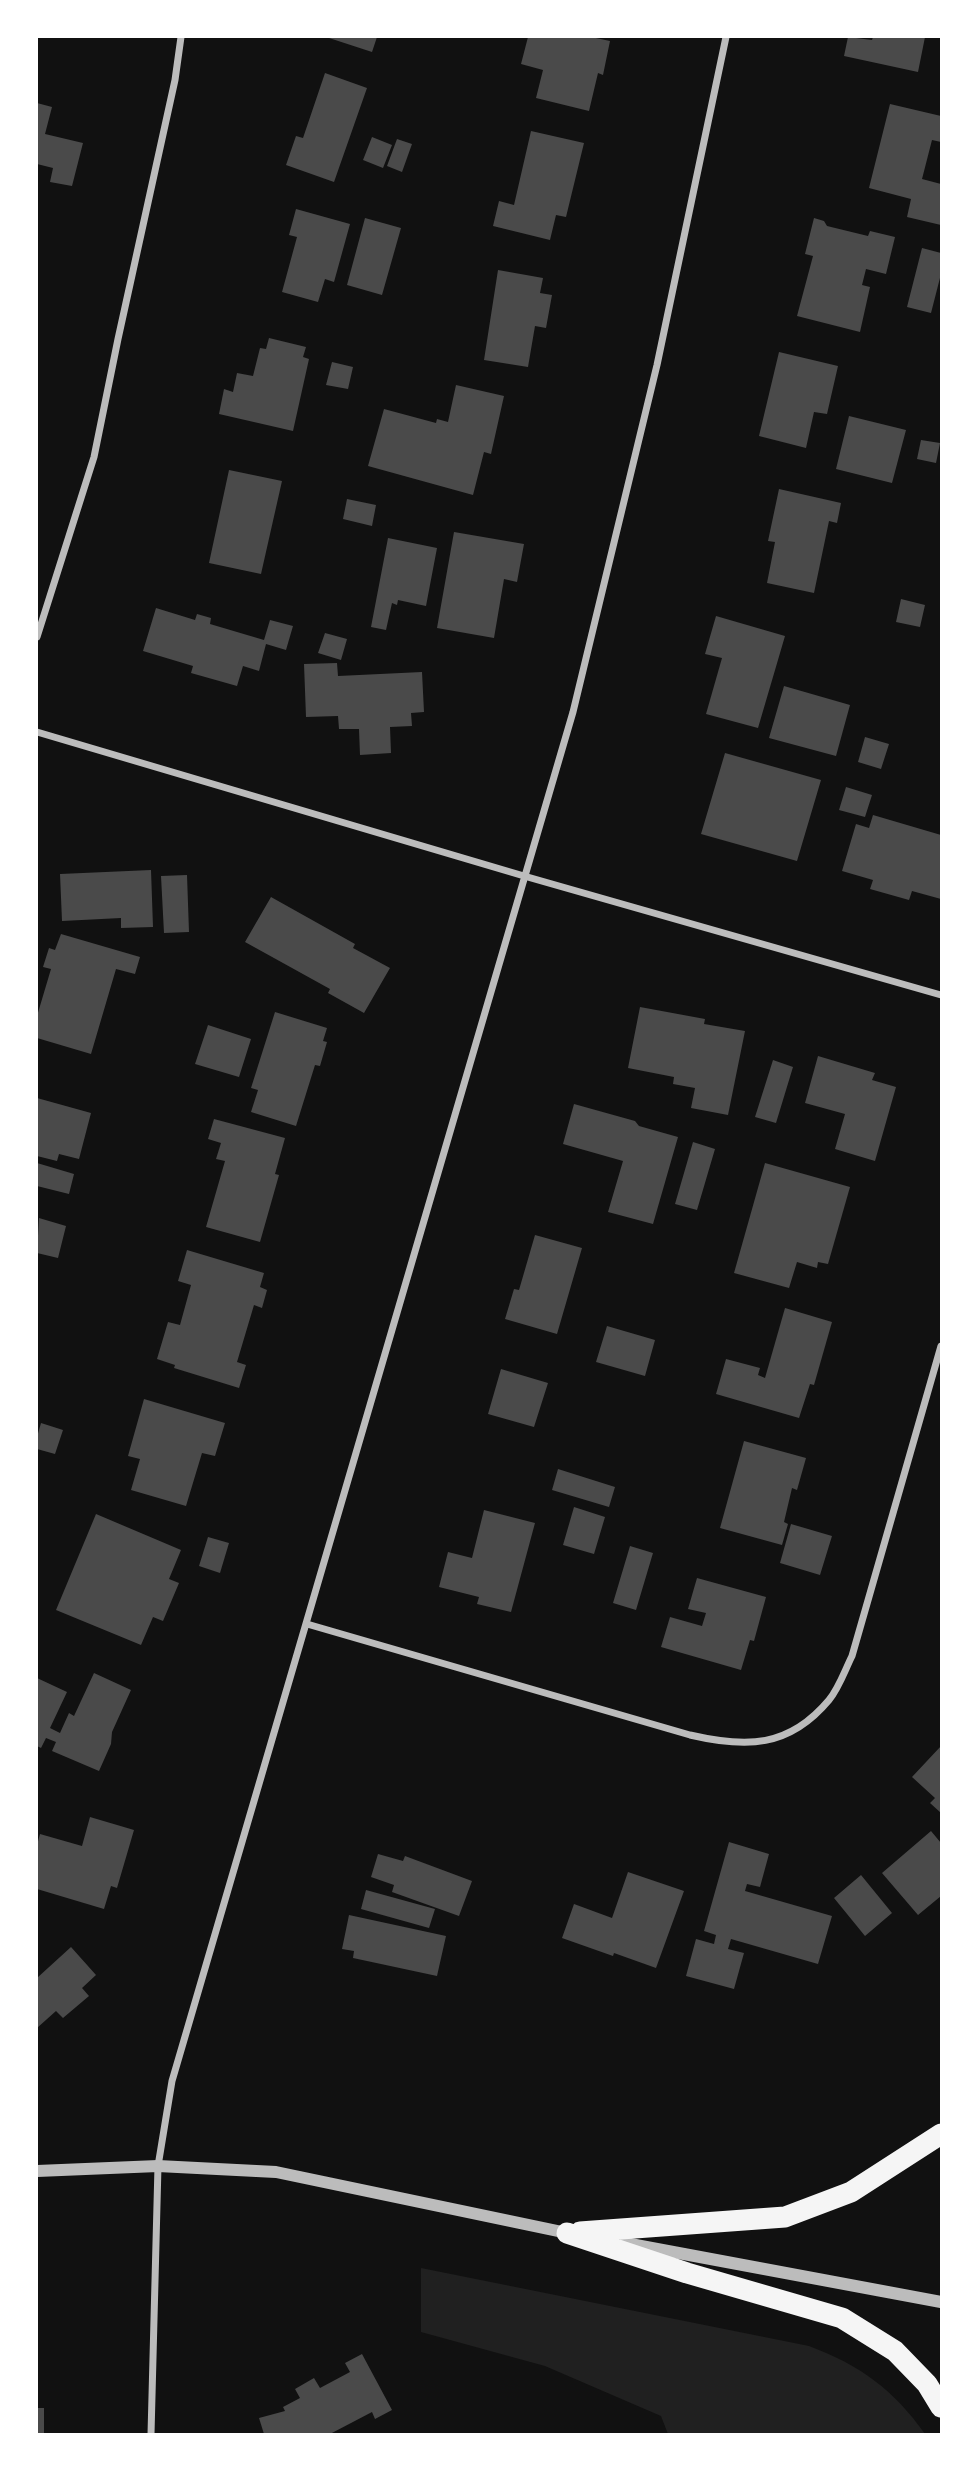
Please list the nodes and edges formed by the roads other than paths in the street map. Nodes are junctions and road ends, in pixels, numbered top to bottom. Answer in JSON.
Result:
{"nodes":[{"id":1,"x":181,"y":37,"type":"edge"},
{"id":2,"x":726,"y":37,"type":"edge"},
{"id":3,"x":37,"y":638,"type":"edge"},
{"id":4,"x":37,"y":732,"type":"edge"},
{"id":5,"x":524,"y":876,"type":"junction"},
{"id":6,"x":941,"y":995,"type":"edge"},
{"id":7,"x":941,"y":1346,"type":"edge"},
{"id":8,"x":307,"y":1624,"type":"junction"},
{"id":9,"x":941,"y":2134,"type":"edge"},
{"id":10,"x":158,"y":2165,"type":"junction"},
{"id":11,"x":37,"y":2171,"type":"edge"},
{"id":12,"x":567,"y":2233,"type":"junction"},
{"id":13,"x":941,"y":2302,"type":"edge"},
{"id":14,"x":941,"y":2407,"type":"edge"},
{"id":15,"x":151,"y":2434,"type":"edge"}],
"edges":[{"from":1,"to":3,"type":"street"},
{"from":2,"to":5,"type":"street"},
{"from":4,"to":5,"type":"street"},
{"from":5,"to":6,"type":"street"},
{"from":5,"to":8,"type":"street"},
{"from":7,"to":8,"type":"street"},
{"from":8,"to":10,"type":"street"},
{"from":9,"to":12,"type":"highway"},
{"from":10,"to":11,"type":"street"},
{"from":10,"to":12,"type":"street"},
{"from":10,"to":15,"type":"street"},
{"from":12,"to":13,"type":"street"},
{"from":12,"to":14,"type":"highway"}]}
